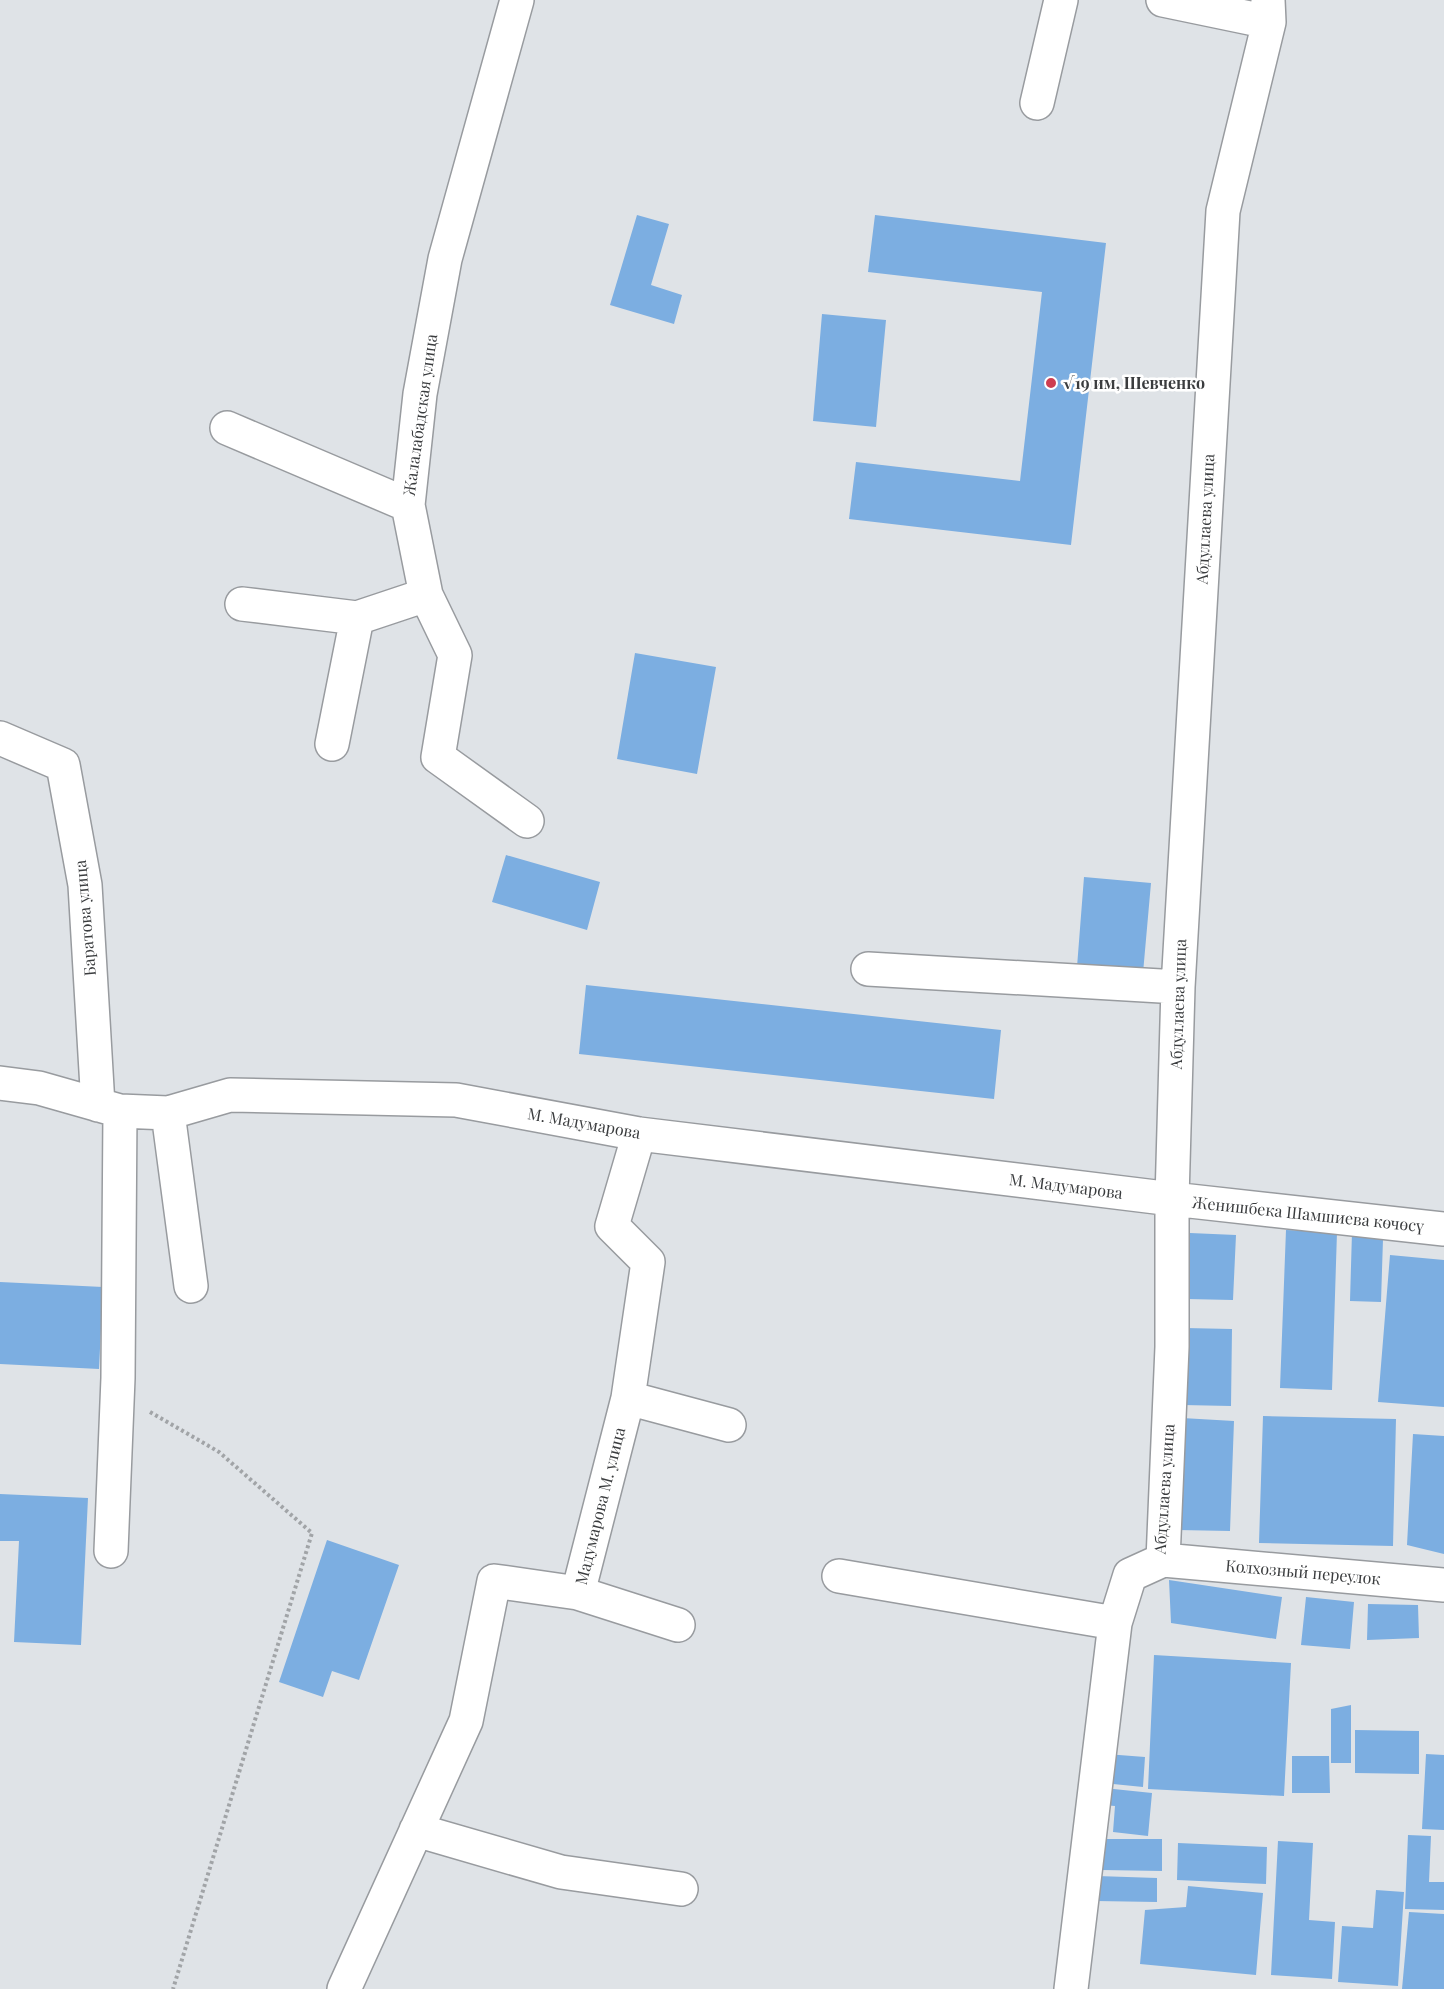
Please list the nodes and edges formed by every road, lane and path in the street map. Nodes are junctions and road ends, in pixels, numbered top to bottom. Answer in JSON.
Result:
{"nodes":[{"id":1,"x":517,"y":0,"type":"edge"},
{"id":2,"x":1061,"y":0,"type":"edge"},
{"id":3,"x":1163,"y":0,"type":"edge"},
{"id":4,"x":1268,"y":11,"type":"edge"},
{"id":5,"x":1037,"y":103,"type":"dead end"},
{"id":6,"x":226,"y":428,"type":"dead end"},
{"id":7,"x":408,"y":505,"type":"junction"},
{"id":8,"x":426,"y":595,"type":"junction"},
{"id":9,"x":242,"y":604,"type":"dead end"},
{"id":10,"x":357,"y":618,"type":"junction"},
{"id":11,"x":0,"y":738,"type":"edge"},
{"id":12,"x":332,"y":744,"type":"dead end"},
{"id":13,"x":528,"y":821,"type":"dead end"},
{"id":14,"x":868,"y":969,"type":"dead end"},
{"id":15,"x":1178,"y":987,"type":"junction"},
{"id":16,"x":0,"y":1083,"type":"edge"},
{"id":17,"x":109,"y":1108,"type":"junction"},
{"id":18,"x":168,"y":1113,"type":"junction"},
{"id":19,"x":639,"y":1134,"type":"junction"},
{"id":20,"x":1172,"y":1199,"type":"junction"},
{"id":21,"x":1444,"y":1228,"type":"edge"},
{"id":22,"x":191,"y":1286,"type":"dead end"},
{"id":23,"x":118,"y":1394,"type":"junction"},
{"id":24,"x":628,"y":1398,"type":"junction"},
{"id":25,"x":729,"y":1425,"type":"dead end"},
{"id":26,"x":111,"y":1551,"type":"dead end"},
{"id":27,"x":1163,"y":1560,"type":"junction"},
{"id":28,"x":839,"y":1576,"type":"dead end"},
{"id":29,"x":1444,"y":1585,"type":"edge"},
{"id":30,"x":578,"y":1593,"type":"junction"},
{"id":31,"x":1115,"y":1623,"type":"junction"},
{"id":32,"x":678,"y":1625,"type":"dead end"},
{"id":33,"x":416,"y":1830,"type":"junction"},
{"id":34,"x":681,"y":1889,"type":"dead end"},
{"id":35,"x":173,"y":1989,"type":"edge"},
{"id":36,"x":344,"y":1989,"type":"edge"},
{"id":37,"x":1071,"y":1989,"type":"edge"}],
"edges":[{"from":1,"to":7,"type":"street","name":"Жалалабадская улица"},
{"from":2,"to":5,"type":"street"},
{"from":3,"to":4,"type":"street"},
{"from":4,"to":15,"type":"street","name":"Абдуллаева улица"},
{"from":6,"to":7,"type":"street"},
{"from":7,"to":8,"type":"street","name":"Жалалабадская улица"},
{"from":8,"to":10,"type":"street"},
{"from":8,"to":13,"type":"street","name":"Жалалабадская улица"},
{"from":9,"to":10,"type":"street"},
{"from":10,"to":12,"type":"street"},
{"from":11,"to":17,"type":"street","name":"Баратова улица"},
{"from":14,"to":15,"type":"street"},
{"from":15,"to":20,"type":"street","name":"Абдуллаева улица"},
{"from":16,"to":17,"type":"street","name":"М. Мадумарова"},
{"from":17,"to":18,"type":"street","name":"М. Мадумарова"},
{"from":17,"to":23,"type":"street"},
{"from":18,"to":19,"type":"street","name":"М. Мадумарова"},
{"from":18,"to":22,"type":"street"},
{"from":19,"to":20,"type":"street","name":"М. Мадумарова"},
{"from":19,"to":24,"type":"street","name":"Мадумарова М. улица"},
{"from":20,"to":21,"type":"street","name":"Женишбека Шамшиева көчөсү"},
{"from":20,"to":27,"type":"street","name":"Абдуллаева улица"},
{"from":23,"to":26,"type":"street"},
{"from":23,"to":35,"type":"path"},
{"from":24,"to":25,"type":"street"},
{"from":24,"to":30,"type":"street","name":"Мадумарова М. улица"},
{"from":27,"to":29,"type":"street","name":"Колхозный переулок"},
{"from":27,"to":31,"type":"street","name":"Абдуллаева улица"},
{"from":28,"to":31,"type":"street"},
{"from":30,"to":32,"type":"street"},
{"from":30,"to":33,"type":"street","name":"Мадумарова М. улица"},
{"from":31,"to":37,"type":"street","name":"Абдуллаева улица"},
{"from":33,"to":34,"type":"street"},
{"from":33,"to":36,"type":"street","name":"Мадумарова М. улица"}]}
